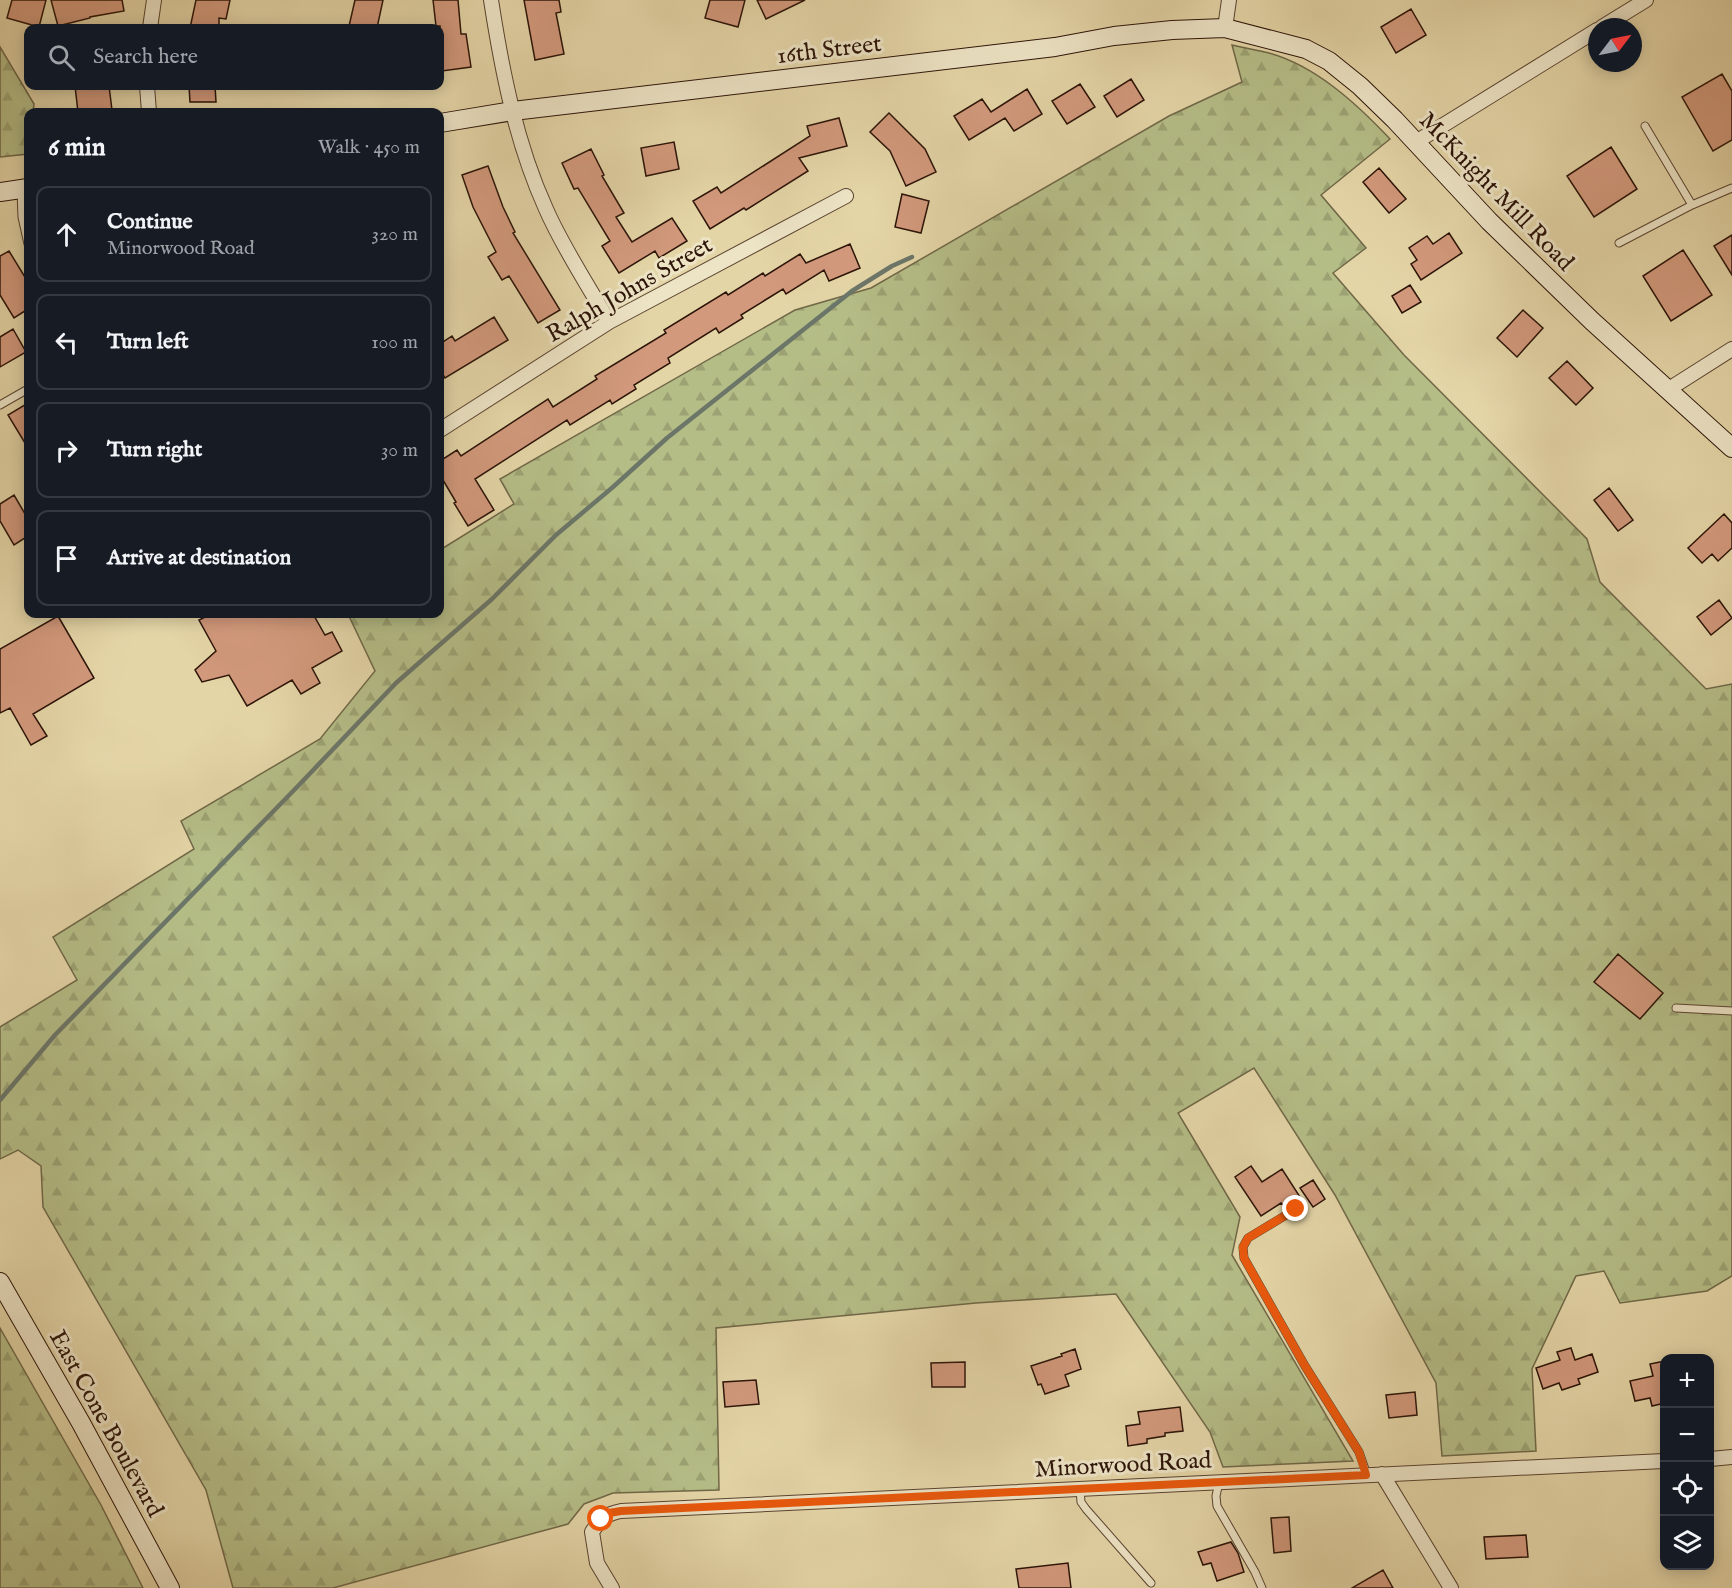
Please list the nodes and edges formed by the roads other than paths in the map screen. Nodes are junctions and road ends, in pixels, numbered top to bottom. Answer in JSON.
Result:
{"nodes":[{"id":1,"x":154,"y":0,"type":"edge"},
{"id":2,"x":491,"y":0,"type":"edge"},
{"id":3,"x":1229,"y":0,"type":"edge"},
{"id":4,"x":1646,"y":0,"type":"edge"},
{"id":5,"x":1617,"y":18,"type":"edge"},
{"id":6,"x":151,"y":24,"type":"edge"},
{"id":7,"x":1225,"y":28,"type":"junction"},
{"id":8,"x":1588,"y":36,"type":"edge"},
{"id":9,"x":147,"y":90,"type":"edge"},
{"id":10,"x":149,"y":108,"type":"edge"},
{"id":11,"x":513,"y":111,"type":"junction"},
{"id":12,"x":444,"y":122,"type":"edge"},
{"id":13,"x":1645,"y":126,"type":"dead end"},
{"id":14,"x":1416,"y":142,"type":"junction"},
{"id":15,"x":1732,"y":188,"type":"edge"},
{"id":16,"x":24,"y":189,"type":"edge"},
{"id":17,"x":0,"y":192,"type":"edge"},
{"id":18,"x":846,"y":196,"type":"dead end"},
{"id":19,"x":24,"y":198,"type":"edge"},
{"id":20,"x":1692,"y":205,"type":"junction"},
{"id":21,"x":24,"y":225,"type":"edge"},
{"id":22,"x":1618,"y":243,"type":"dead end"},
{"id":23,"x":609,"y":322,"type":"junction"},
{"id":24,"x":1732,"y":349,"type":"edge"},
{"id":25,"x":1669,"y":389,"type":"junction"},
{"id":26,"x":24,"y":391,"type":"edge"},
{"id":27,"x":0,"y":405,"type":"edge"},
{"id":28,"x":444,"y":427,"type":"edge"},
{"id":29,"x":1732,"y":448,"type":"edge"},
{"id":30,"x":1676,"y":1008,"type":"dead end"},
{"id":31,"x":1732,"y":1011,"type":"edge"},
{"id":32,"x":1296,"y":1209,"type":"dead end"},
{"id":33,"x":0,"y":1282,"type":"edge"},
{"id":34,"x":1732,"y":1457,"type":"edge"},
{"id":35,"x":1714,"y":1459,"type":"edge"},
{"id":36,"x":1660,"y":1461,"type":"edge"},
{"id":37,"x":1382,"y":1474,"type":"junction"},
{"id":38,"x":1366,"y":1475,"type":"junction"},
{"id":39,"x":1219,"y":1482,"type":"junction"},
{"id":40,"x":1080,"y":1489,"type":"junction"},
{"id":41,"x":1151,"y":1583,"type":"dead end"},
{"id":42,"x":170,"y":1588,"type":"edge"},
{"id":43,"x":612,"y":1588,"type":"edge"},
{"id":44,"x":1262,"y":1588,"type":"edge"},
{"id":45,"x":1451,"y":1588,"type":"edge"}],
"edges":[{"from":1,"to":6,"type":"street"},
{"from":2,"to":11,"type":"street"},
{"from":3,"to":7,"type":"street"},
{"from":4,"to":5,"type":"street"},
{"from":7,"to":11,"type":"street","name":"16th Street"},
{"from":7,"to":14,"type":"street","name":"McKnight Mill Road"},
{"from":8,"to":14,"type":"street"},
{"from":9,"to":10,"type":"street"},
{"from":11,"to":12,"type":"street","name":"16th Street"},
{"from":11,"to":23,"type":"street"},
{"from":13,"to":20,"type":"lane"},
{"from":14,"to":25,"type":"street","name":"McKnight Mill Road"},
{"from":15,"to":20,"type":"lane"},
{"from":16,"to":17,"type":"street"},
{"from":18,"to":23,"type":"street","name":"Ralph Johns Street"},
{"from":19,"to":21,"type":"lane"},
{"from":20,"to":22,"type":"lane"},
{"from":23,"to":28,"type":"street","name":"Ralph Johns Street"},
{"from":24,"to":25,"type":"street"},
{"from":25,"to":29,"type":"street","name":"McKnight Mill Road"},
{"from":26,"to":27,"type":"lane"},
{"from":30,"to":31,"type":"lane"},
{"from":32,"to":38,"type":"lane"},
{"from":33,"to":42,"type":"street","name":"East Cone Boulevard"},
{"from":34,"to":35,"type":"street"},
{"from":36,"to":37,"type":"street","name":"Minorwood Road"},
{"from":37,"to":38,"type":"street","name":"Minorwood Road"},
{"from":37,"to":45,"type":"street"},
{"from":38,"to":39,"type":"street","name":"Minorwood Road"},
{"from":39,"to":40,"type":"street","name":"Minorwood Road"},
{"from":39,"to":44,"type":"lane"},
{"from":40,"to":41,"type":"lane"},
{"from":40,"to":43,"type":"street","name":"Minorwood Road"}]}
